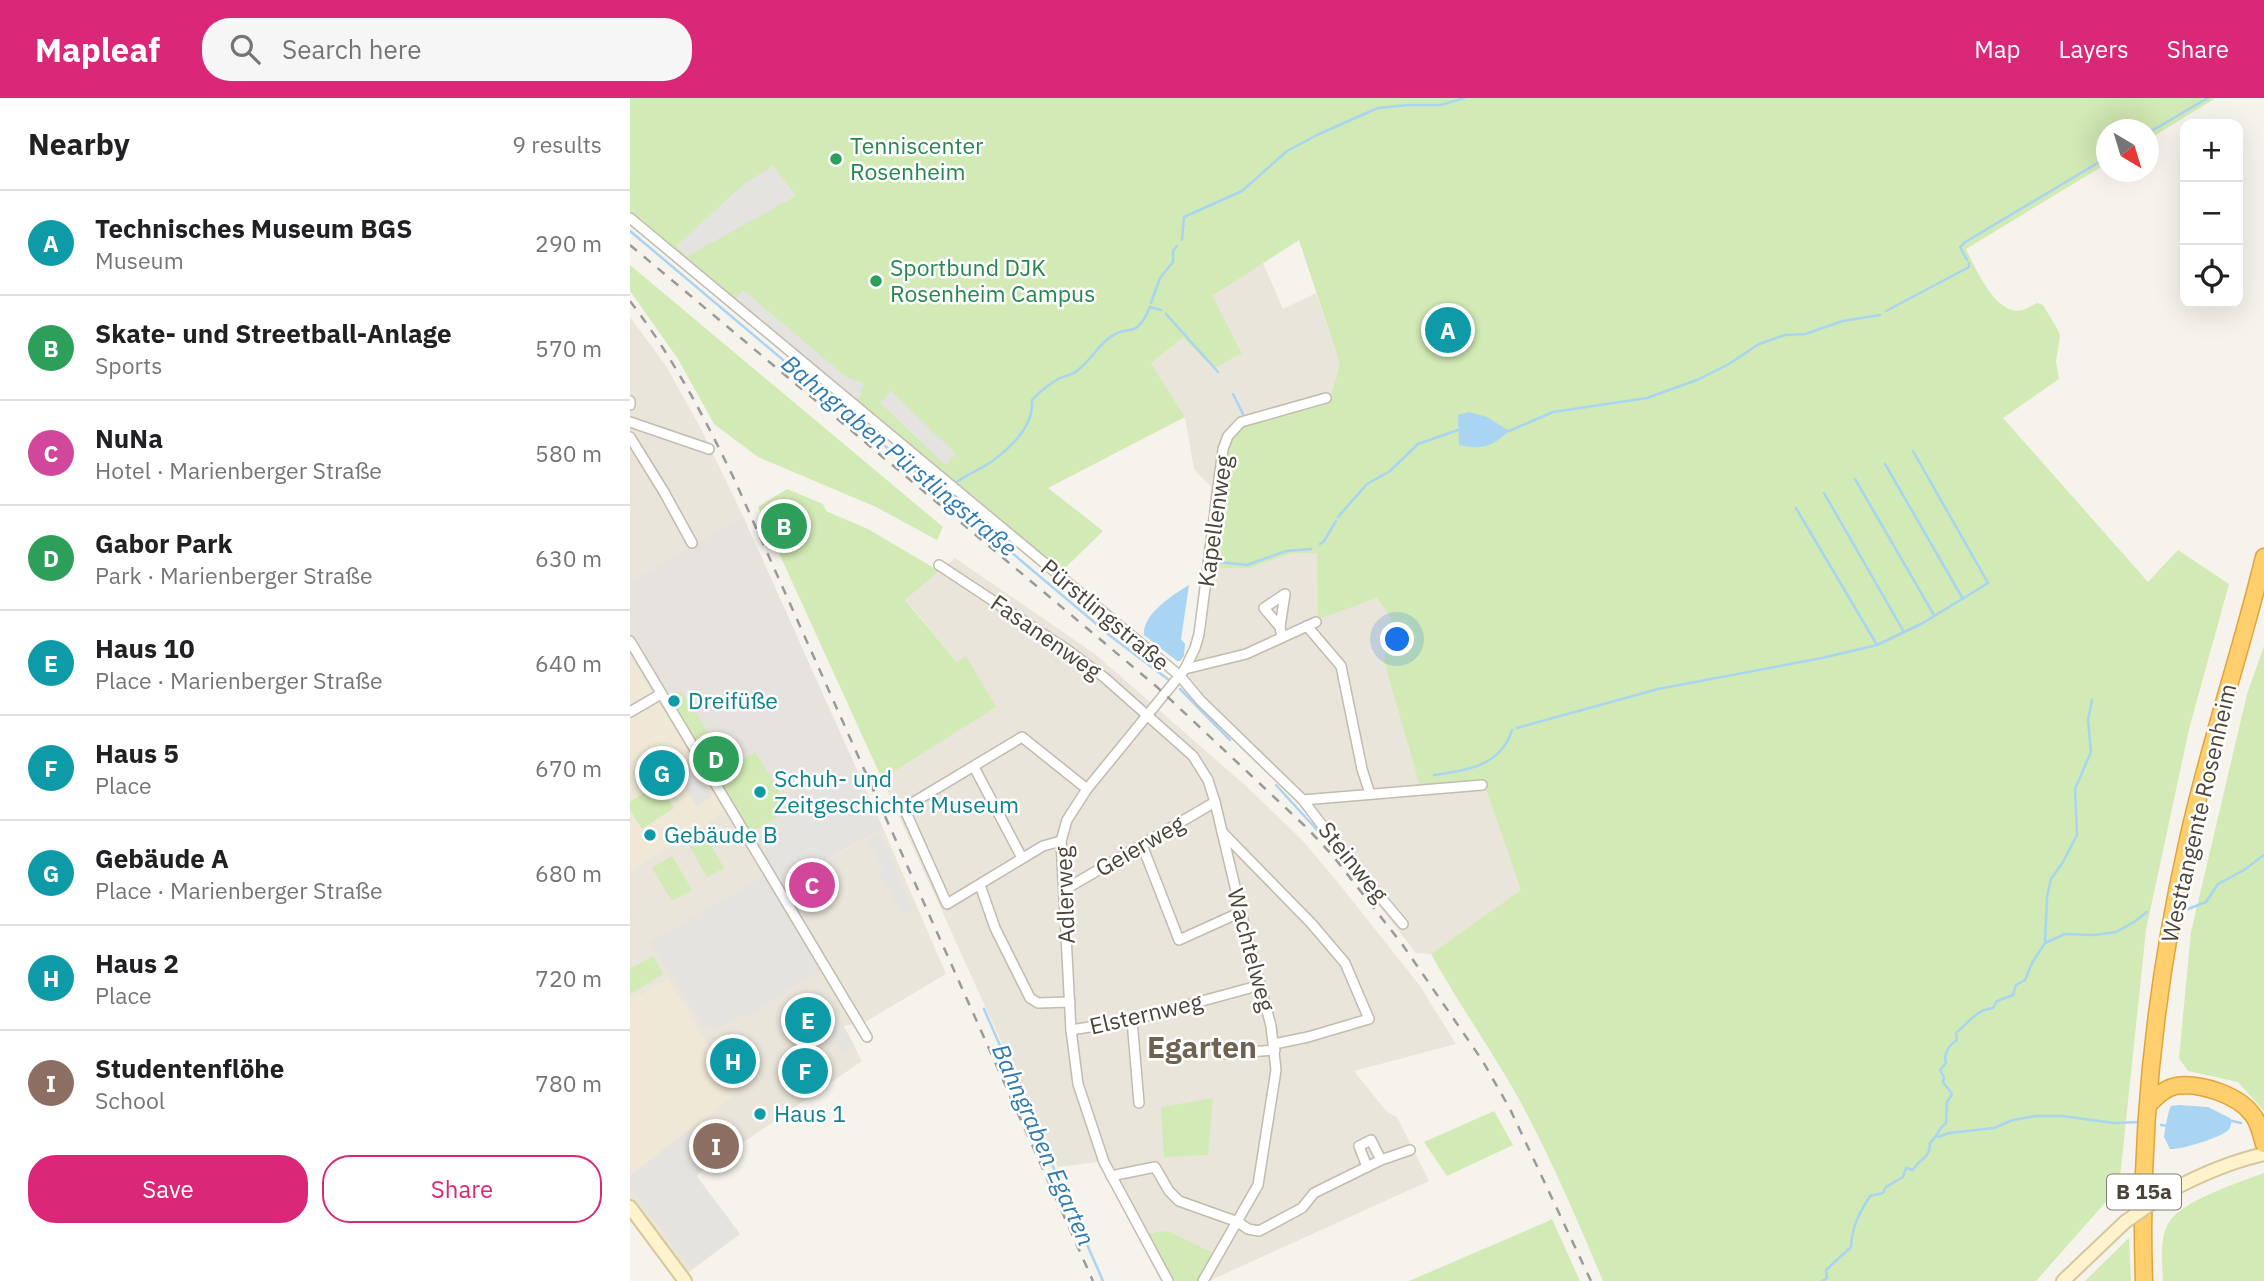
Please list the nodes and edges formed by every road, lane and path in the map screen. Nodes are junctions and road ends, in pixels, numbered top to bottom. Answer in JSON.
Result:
{"nodes":[{"id":1,"x":630,"y":218,"type":"edge"},
{"id":2,"x":1326,"y":398,"type":"dead end"},
{"id":3,"x":630,"y":422,"type":"edge"},
{"id":4,"x":630,"y":437,"type":"edge"},
{"id":5,"x":709,"y":449,"type":"dead end"},
{"id":6,"x":692,"y":543,"type":"dead end"},
{"id":7,"x":2264,"y":557,"type":"edge"},
{"id":8,"x":939,"y":565,"type":"dead end"},
{"id":9,"x":630,"y":641,"type":"edge"},
{"id":10,"x":1182,"y":672,"type":"junction"},
{"id":11,"x":661,"y":694,"type":"junction"},
{"id":12,"x":630,"y":712,"type":"edge"},
{"id":13,"x":1148,"y":715,"type":"junction"},
{"id":14,"x":974,"y":767,"type":"junction"},
{"id":15,"x":1482,"y":785,"type":"dead end"},
{"id":16,"x":1087,"y":789,"type":"junction"},
{"id":17,"x":1370,"y":794,"type":"junction"},
{"id":18,"x":1303,"y":800,"type":"junction"},
{"id":19,"x":1215,"y":802,"type":"junction"},
{"id":20,"x":1221,"y":831,"type":"junction"},
{"id":21,"x":1061,"y":841,"type":"junction"},
{"id":22,"x":1142,"y":845,"type":"junction"},
{"id":23,"x":1022,"y":858,"type":"junction"},
{"id":24,"x":980,"y":884,"type":"junction"},
{"id":25,"x":1064,"y":890,"type":"junction"},
{"id":26,"x":1241,"y":912,"type":"junction"},
{"id":27,"x":1403,"y":924,"type":"dead end"},
{"id":28,"x":1261,"y":985,"type":"junction"},
{"id":29,"x":1070,"y":1002,"type":"junction"},
{"id":30,"x":1132,"y":1020,"type":"junction"},
{"id":31,"x":1071,"y":1030,"type":"junction"},
{"id":32,"x":867,"y":1037,"type":"dead end"},
{"id":33,"x":1274,"y":1047,"type":"junction"},
{"id":34,"x":1221,"y":1054,"type":"dead end"},
{"id":35,"x":2152,"y":1061,"type":"junction"},
{"id":36,"x":2177,"y":1086,"type":"junction"},
{"id":37,"x":1139,"y":1103,"type":"dead end"},
{"id":38,"x":2149,"y":1104,"type":"junction"},
{"id":39,"x":2264,"y":1144,"type":"edge"},
{"id":40,"x":1410,"y":1150,"type":"dead end"},
{"id":41,"x":2264,"y":1154,"type":"edge"},
{"id":42,"x":1381,"y":1160,"type":"junction"},
{"id":43,"x":1367,"y":1167,"type":"junction"},
{"id":44,"x":1111,"y":1176,"type":"junction"},
{"id":45,"x":630,"y":1207,"type":"edge"},
{"id":46,"x":1238,"y":1222,"type":"junction"},
{"id":47,"x":685,"y":1281,"type":"edge"},
{"id":48,"x":1168,"y":1281,"type":"edge"},
{"id":49,"x":1203,"y":1281,"type":"edge"},
{"id":50,"x":2063,"y":1281,"type":"edge"},
{"id":51,"x":2144,"y":1281,"type":"edge"}],
"edges":[{"from":1,"to":10,"type":"street","name":"Pürstlingstraße"},
{"from":2,"to":10,"type":"street","name":"Kapellenweg"},
{"from":3,"to":5,"type":"street"},
{"from":4,"to":6,"type":"street"},
{"from":7,"to":35,"type":"highway","name":"Westtangente Rosenheim","number":"B 15a"},
{"from":8,"to":13,"type":"street","name":"Fasanenweg"},
{"from":9,"to":11,"type":"street"},
{"from":10,"to":13,"type":"street","name":"Adlerweg"},
{"from":10,"to":17,"type":"street"},
{"from":10,"to":18,"type":"street","name":"Pürstlingstraße"},
{"from":11,"to":12,"type":"street"},
{"from":11,"to":32,"type":"street"},
{"from":13,"to":16,"type":"street","name":"Adlerweg"},
{"from":13,"to":19,"type":"street","name":"Wachtelweg"},
{"from":14,"to":16,"type":"street"},
{"from":14,"to":23,"type":"street"},
{"from":14,"to":24,"type":"street"},
{"from":15,"to":17,"type":"street"},
{"from":16,"to":21,"type":"street","name":"Adlerweg"},
{"from":17,"to":18,"type":"street"},
{"from":18,"to":27,"type":"street","name":"Steinweg"},
{"from":19,"to":20,"type":"street","name":"Wachtelweg"},
{"from":19,"to":22,"type":"street","name":"Geierweg"},
{"from":20,"to":26,"type":"street","name":"Wachtelweg"},
{"from":20,"to":33,"type":"street"},
{"from":21,"to":23,"type":"street"},
{"from":21,"to":25,"type":"street","name":"Adlerweg"},
{"from":22,"to":25,"type":"street","name":"Geierweg"},
{"from":22,"to":26,"type":"street"},
{"from":23,"to":24,"type":"street"},
{"from":24,"to":29,"type":"street"},
{"from":25,"to":29,"type":"street","name":"Adlerweg"},
{"from":26,"to":28,"type":"street","name":"Wachtelweg"},
{"from":28,"to":30,"type":"street","name":"Elsternweg"},
{"from":28,"to":33,"type":"street","name":"Wachtelweg"},
{"from":29,"to":31,"type":"street","name":"Adlerweg"},
{"from":30,"to":31,"type":"street","name":"Elsternweg"},
{"from":30,"to":37,"type":"street"},
{"from":31,"to":44,"type":"street","name":"Adlerweg"},
{"from":33,"to":34,"type":"street"},
{"from":33,"to":46,"type":"street","name":"Wachtelweg"},
{"from":35,"to":36,"type":"highway"},
{"from":35,"to":38,"type":"highway","name":"Westtangente Rosenheim","number":"B 15a"},
{"from":36,"to":38,"type":"highway"},
{"from":36,"to":39,"type":"highway"},
{"from":38,"to":51,"type":"highway","name":"Westtangente Rosenheim","number":"B 15a"},
{"from":40,"to":42,"type":"street"},
{"from":41,"to":50,"type":"street","bridge":true},
{"from":42,"to":43,"type":"street"},
{"from":42,"to":43,"type":"street"},
{"from":43,"to":46,"type":"street"},
{"from":44,"to":46,"type":"street"},
{"from":44,"to":48,"type":"street","name":"Adlerweg"},
{"from":45,"to":47,"type":"street"},
{"from":46,"to":49,"type":"street","name":"Wachtelweg"}]}
